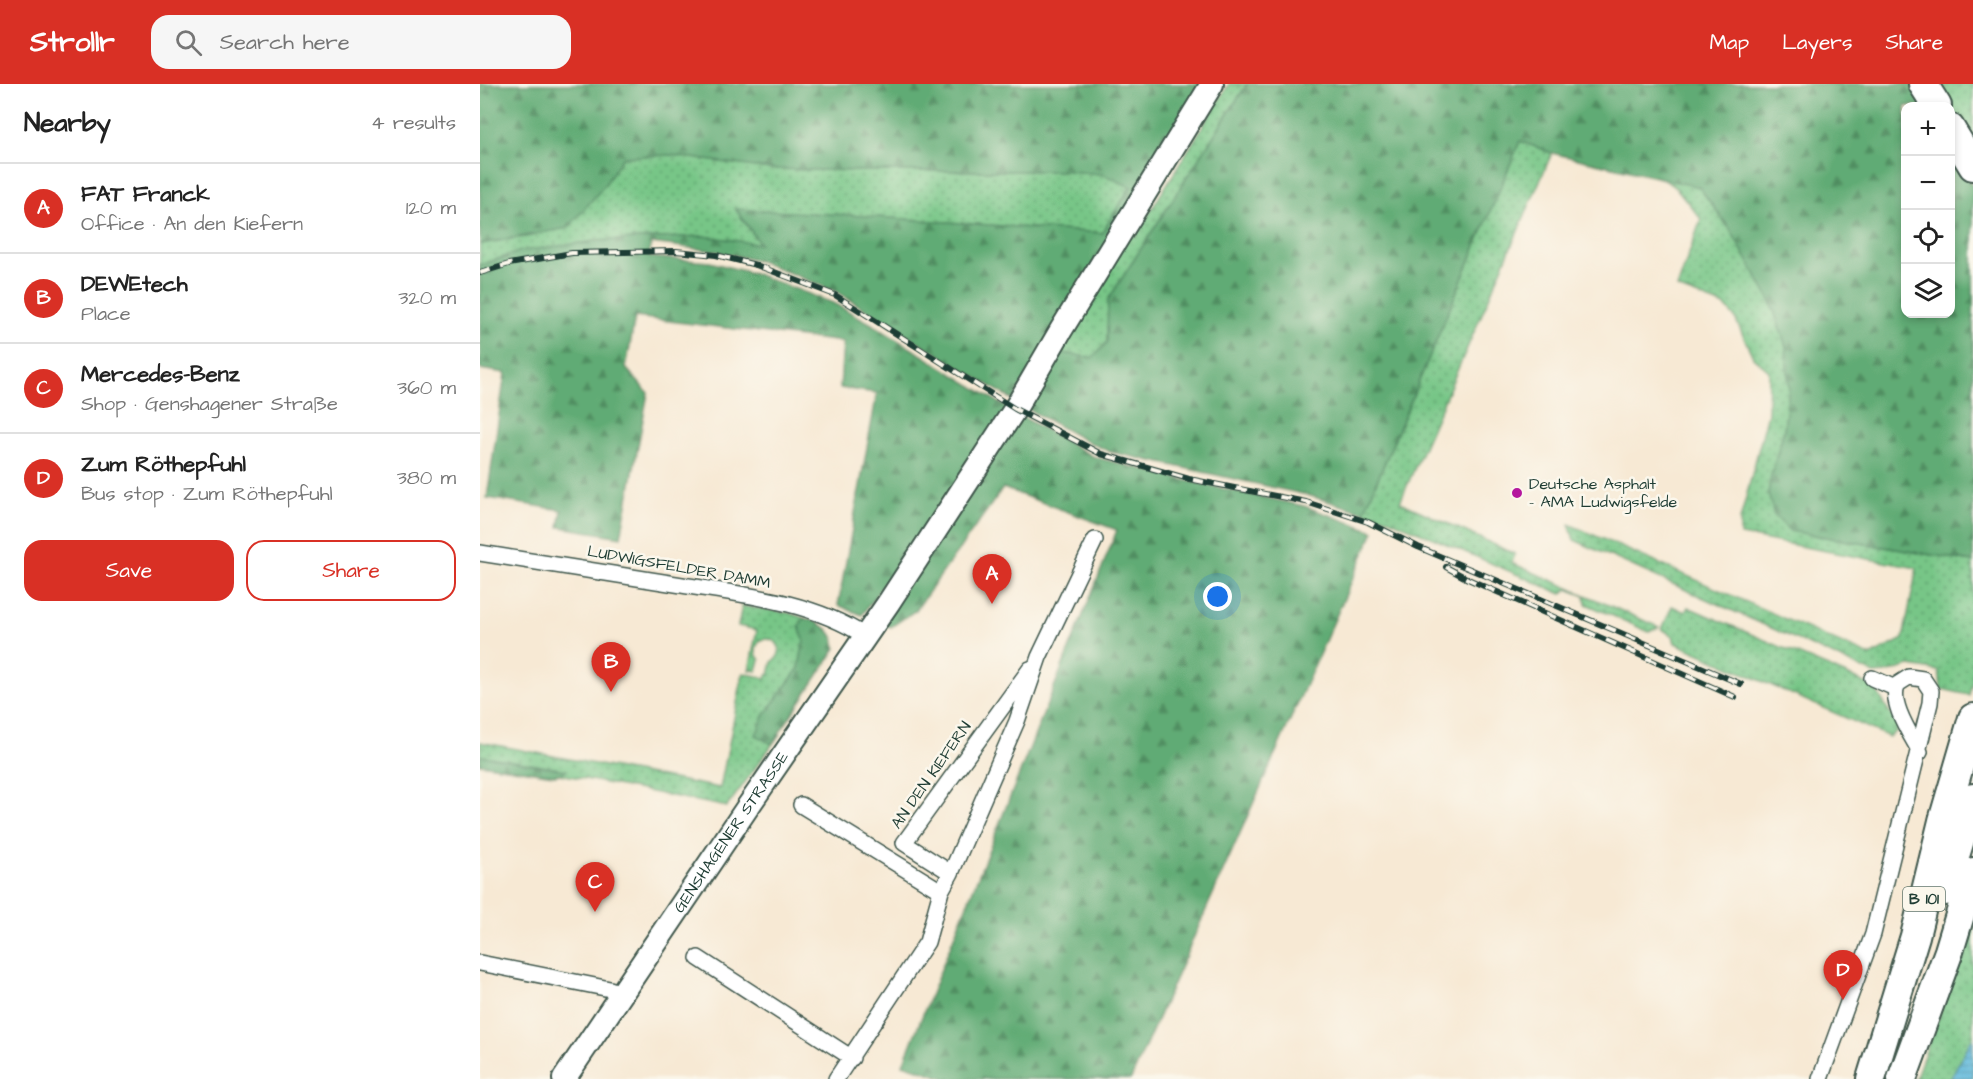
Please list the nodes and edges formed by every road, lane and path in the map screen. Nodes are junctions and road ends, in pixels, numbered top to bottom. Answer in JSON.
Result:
{"nodes":[{"id":1,"x":1212,"y":84,"type":"edge"},
{"id":2,"x":1923,"y":84,"type":"edge"},
{"id":3,"x":1934,"y":102,"type":"edge"},
{"id":4,"x":1955,"y":136,"type":"edge"},
{"id":5,"x":1973,"y":166,"type":"edge"},
{"id":6,"x":1095,"y":540,"type":"dead end"},
{"id":7,"x":480,"y":553,"type":"edge"},
{"id":8,"x":865,"y":636,"type":"junction"},
{"id":9,"x":1039,"y":657,"type":"junction"},
{"id":10,"x":1872,"y":678,"type":"dead end"},
{"id":11,"x":1895,"y":688,"type":"junction"},
{"id":12,"x":998,"y":711,"type":"junction"},
{"id":13,"x":1928,"y":714,"type":"junction"},
{"id":14,"x":1902,"y":716,"type":"junction"},
{"id":15,"x":1973,"y":718,"type":"edge"},
{"id":16,"x":1017,"y":721,"type":"junction"},
{"id":17,"x":1920,"y":752,"type":"junction"},
{"id":18,"x":1973,"y":798,"type":"edge"},
{"id":19,"x":801,"y":805,"type":"dead end"},
{"id":20,"x":1973,"y":872,"type":"edge"},
{"id":21,"x":951,"y":873,"type":"junction"},
{"id":22,"x":941,"y":891,"type":"junction"},
{"id":23,"x":1973,"y":901,"type":"edge"},
{"id":24,"x":1949,"y":951,"type":"junction"},
{"id":25,"x":698,"y":958,"type":"dead end"},
{"id":26,"x":480,"y":963,"type":"edge"},
{"id":27,"x":622,"y":993,"type":"junction"},
{"id":28,"x":852,"y":1058,"type":"junction"},
{"id":29,"x":564,"y":1079,"type":"edge"},
{"id":30,"x":837,"y":1079,"type":"edge"},
{"id":31,"x":1820,"y":1079,"type":"edge"},
{"id":32,"x":1873,"y":1079,"type":"edge"},
{"id":33,"x":1902,"y":1079,"type":"edge"}],
"edges":[{"from":1,"to":8,"type":"main road","name":"GENSHAGENER STRASSE"},
{"from":2,"to":3,"type":"highway"},
{"from":4,"to":5,"type":"highway"},
{"from":6,"to":9,"type":"street","name":"AN DEN KIEFERN"},
{"from":7,"to":8,"type":"street","name":"LUDWIGSFELDER DAMM"},
{"from":8,"to":27,"type":"main road","name":"GENSHAGENER STRASSE"},
{"from":9,"to":12,"type":"street","name":"AN DEN KIEFERN"},
{"from":9,"to":16,"type":"street","name":"AN DEN KIEFERN"},
{"from":10,"to":11,"type":"street"},
{"from":11,"to":13,"type":"street"},
{"from":11,"to":14,"type":"street"},
{"from":12,"to":16,"type":"street"},
{"from":12,"to":21,"type":"street","name":"AN DEN KIEFERN"},
{"from":13,"to":14,"type":"street"},
{"from":13,"to":17,"type":"street"},
{"from":14,"to":17,"type":"street"},
{"from":15,"to":32,"type":"highway","number":"B 101"},
{"from":16,"to":21,"type":"street","name":"AN DEN KIEFERN"},
{"from":17,"to":31,"type":"street"},
{"from":18,"to":32,"type":"highway","number":"B 101"},
{"from":19,"to":22,"type":"street"},
{"from":20,"to":24,"type":"highway","number":"B 101"},
{"from":21,"to":22,"type":"street","name":"AN DEN KIEFERN"},
{"from":22,"to":28,"type":"street","name":"AN DEN KIEFERN"},
{"from":23,"to":24,"type":"highway","number":"B 101"},
{"from":24,"to":33,"type":"highway","number":"B 101"},
{"from":25,"to":28,"type":"street"},
{"from":26,"to":27,"type":"street"},
{"from":27,"to":29,"type":"main road","name":"GENSHAGENER STRASSE"},
{"from":28,"to":30,"type":"street","name":"AN DEN KIEFERN"}]}
